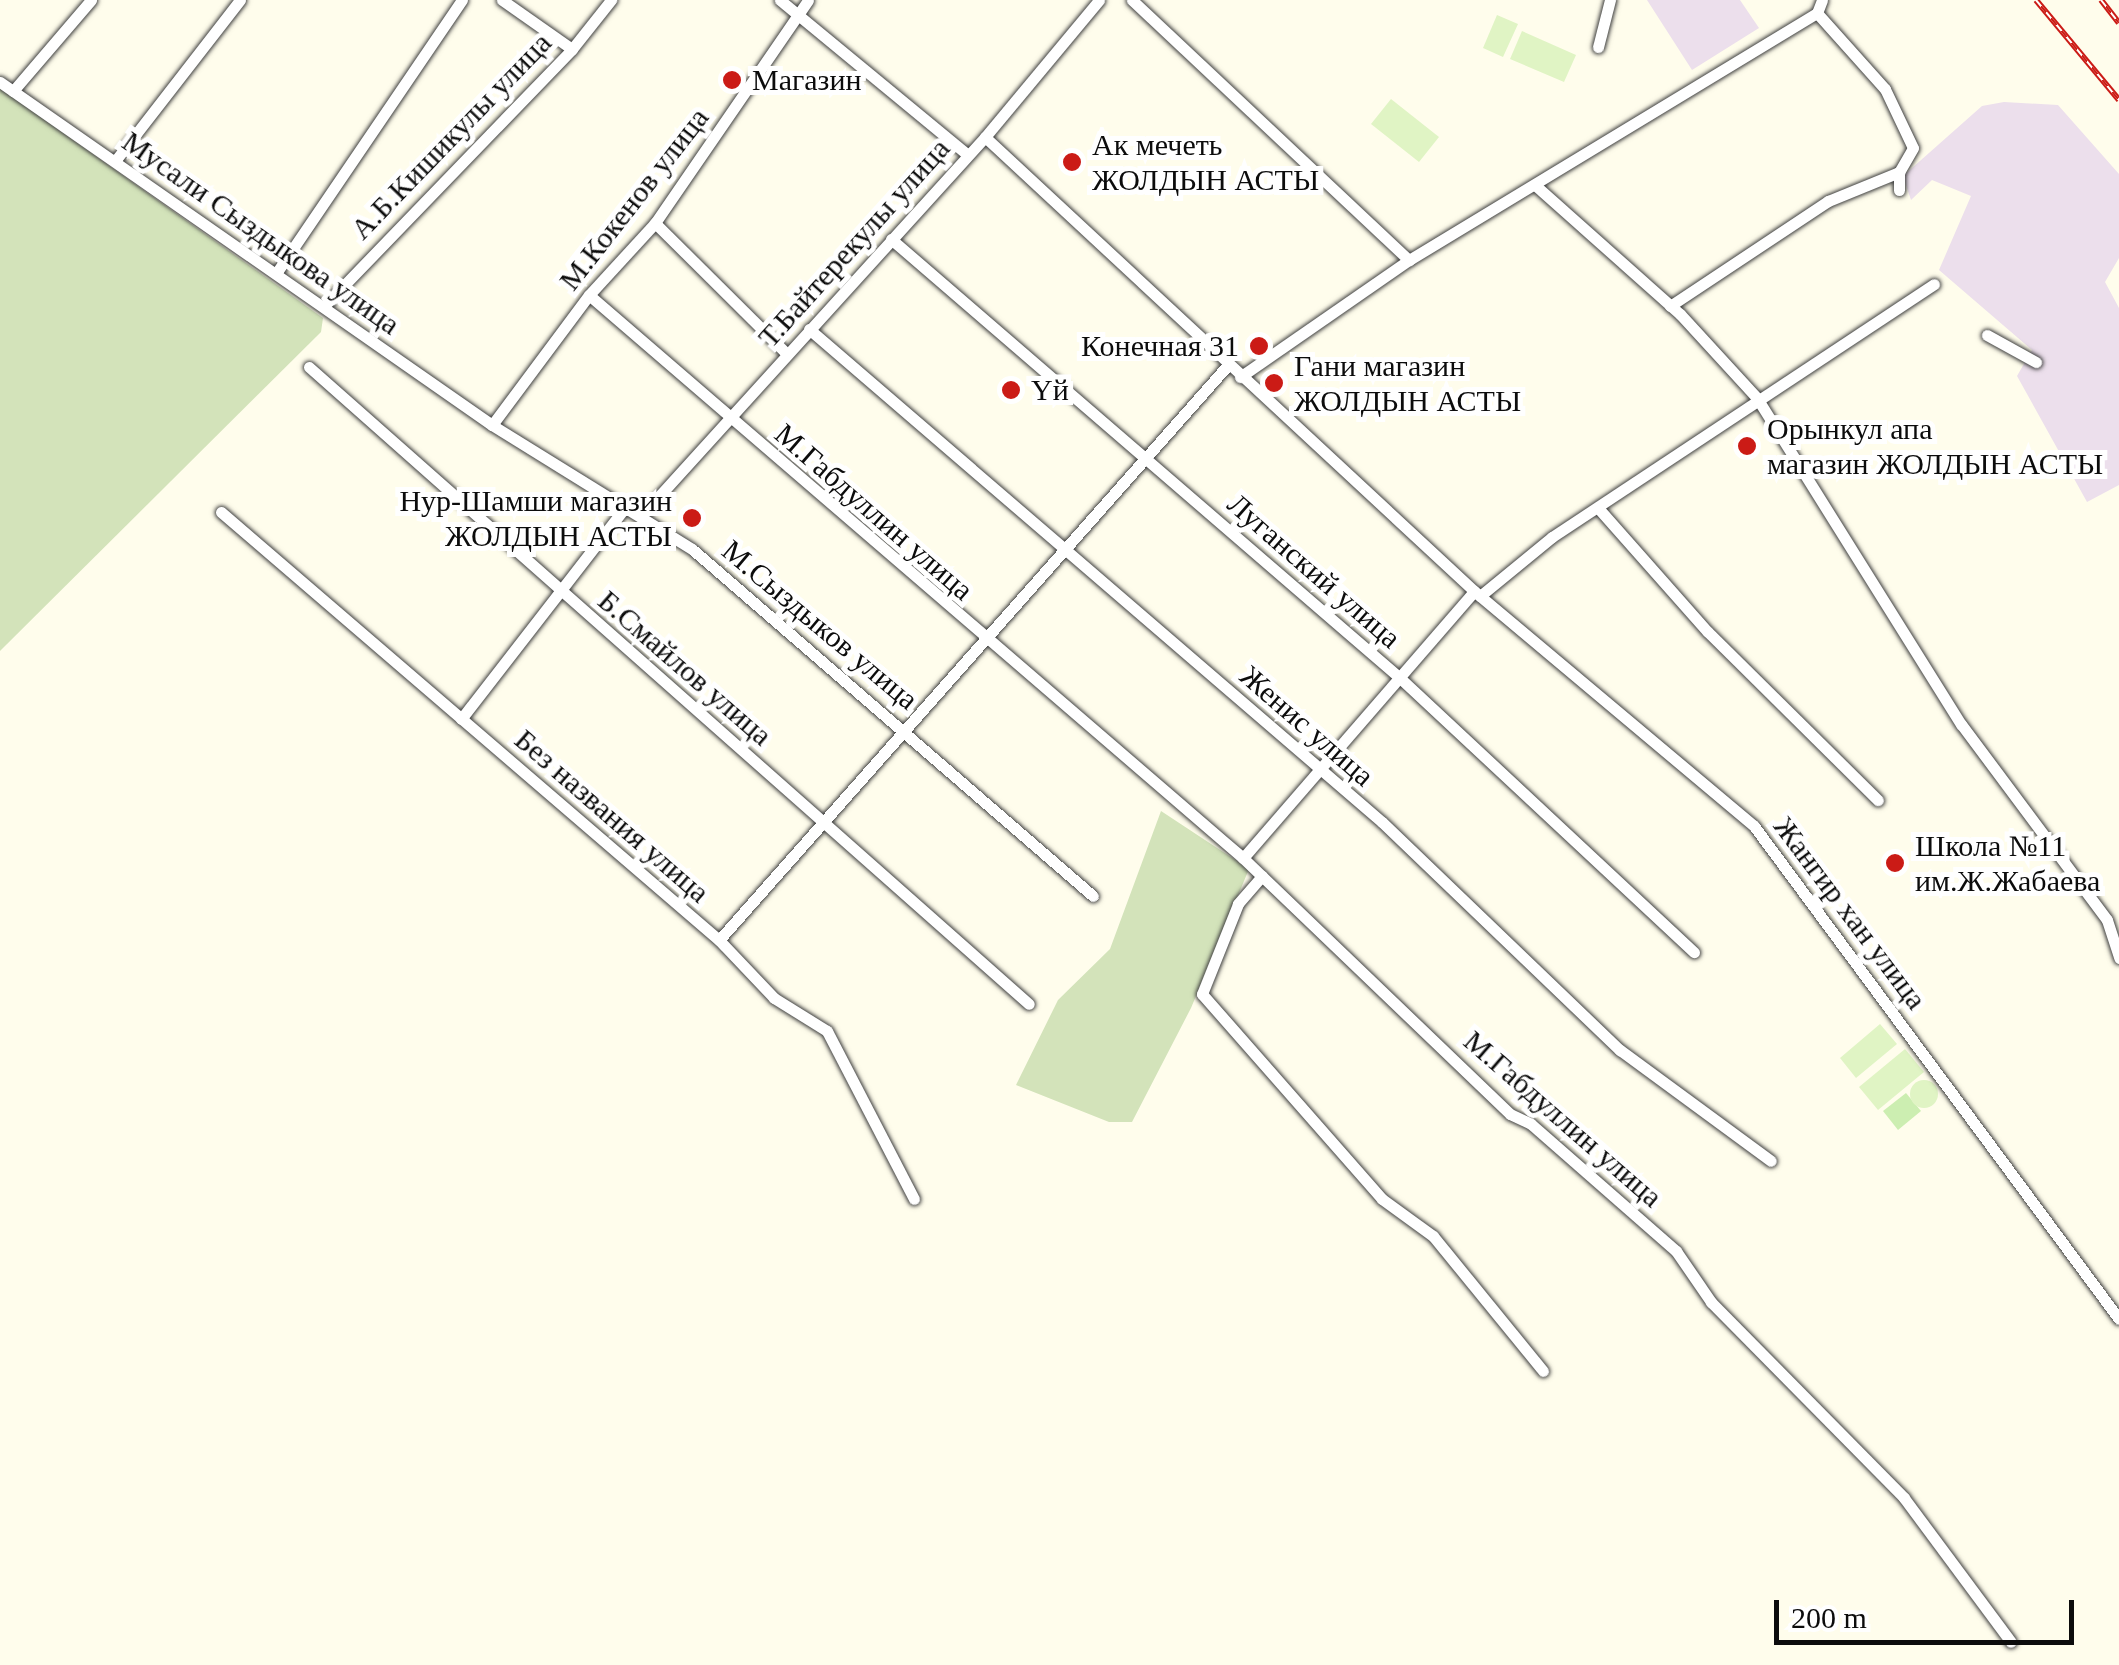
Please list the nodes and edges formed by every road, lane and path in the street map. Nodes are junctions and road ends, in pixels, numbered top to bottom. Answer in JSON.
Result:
{"nodes":[{"id":1,"x":91,"y":0,"type":"edge"},
{"id":2,"x":240,"y":0,"type":"edge"},
{"id":3,"x":462,"y":0,"type":"edge"},
{"id":4,"x":502,"y":0,"type":"edge"},
{"id":5,"x":611,"y":0,"type":"edge"},
{"id":6,"x":780,"y":0,"type":"edge"},
{"id":7,"x":808,"y":0,"type":"edge"},
{"id":8,"x":1080,"y":0,"type":"edge"},
{"id":9,"x":1132,"y":0,"type":"edge"},
{"id":10,"x":1610,"y":0,"type":"edge"},
{"id":11,"x":1822,"y":0,"type":"edge"},
{"id":12,"x":1096,"y":4,"type":"edge"},
{"id":13,"x":1817,"y":14,"type":"junction"},
{"id":14,"x":798,"y":15,"type":"junction"},
{"id":15,"x":1598,"y":47,"type":"dead end"},
{"id":16,"x":572,"y":49,"type":"junction"},
{"id":17,"x":0,"y":82,"type":"edge"},
{"id":18,"x":13,"y":91,"type":"junction"},
{"id":19,"x":985,"y":137,"type":"junction"},
{"id":20,"x":967,"y":154,"type":"junction"},
{"id":21,"x":115,"y":162,"type":"junction"},
{"id":22,"x":1899,"y":172,"type":"junction"},
{"id":23,"x":1535,"y":186,"type":"junction"},
{"id":24,"x":1899,"y":190,"type":"dead end"},
{"id":25,"x":656,"y":224,"type":"junction"},
{"id":26,"x":891,"y":238,"type":"junction"},
{"id":27,"x":1409,"y":260,"type":"junction"},
{"id":28,"x":277,"y":272,"type":"junction"},
{"id":29,"x":1934,"y":284,"type":"dead end"},
{"id":30,"x":589,"y":296,"type":"junction"},
{"id":31,"x":324,"y":306,"type":"junction"},
{"id":32,"x":1670,"y":306,"type":"junction"},
{"id":33,"x":809,"y":329,"type":"junction"},
{"id":34,"x":1987,"y":335,"type":"dead end"},
{"id":35,"x":787,"y":354,"type":"junction"},
{"id":36,"x":2036,"y":362,"type":"dead end"},
{"id":37,"x":1227,"y":366,"type":"junction"},
{"id":38,"x":309,"y":367,"type":"dead end"},
{"id":39,"x":1240,"y":377,"type":"junction"},
{"id":40,"x":1757,"y":398,"type":"junction"},
{"id":41,"x":729,"y":419,"type":"junction"},
{"id":42,"x":492,"y":425,"type":"junction"},
{"id":43,"x":1142,"y":456,"type":"junction"},
{"id":44,"x":1600,"y":509,"type":"junction"},
{"id":45,"x":623,"y":510,"type":"junction"},
{"id":46,"x":221,"y":512,"type":"dead end"},
{"id":47,"x":641,"y":516,"type":"junction"},
{"id":48,"x":1070,"y":550,"type":"junction"},
{"id":49,"x":560,"y":592,"type":"junction"},
{"id":50,"x":1477,"y":593,"type":"junction"},
{"id":51,"x":987,"y":642,"type":"junction"},
{"id":52,"x":1400,"y":678,"type":"junction"},
{"id":53,"x":461,"y":718,"type":"junction"},
{"id":54,"x":905,"y":730,"type":"junction"},
{"id":55,"x":1318,"y":772,"type":"junction"},
{"id":56,"x":1878,"y":800,"type":"dead end"},
{"id":57,"x":824,"y":825,"type":"junction"},
{"id":58,"x":1243,"y":858,"type":"junction"},
{"id":59,"x":1262,"y":876,"type":"junction"},
{"id":60,"x":1094,"y":896,"type":"dead end"},
{"id":61,"x":719,"y":940,"type":"junction"},
{"id":62,"x":1694,"y":952,"type":"dead end"},
{"id":63,"x":2119,"y":958,"type":"edge"},
{"id":64,"x":1030,"y":1004,"type":"dead end"},
{"id":65,"x":1771,"y":1160,"type":"dead end"},
{"id":66,"x":914,"y":1199,"type":"dead end"},
{"id":67,"x":2119,"y":1319,"type":"edge"},
{"id":68,"x":1544,"y":1371,"type":"dead end"},
{"id":69,"x":2011,"y":1642,"type":"dead end"}],
"edges":[{"from":1,"to":18,"type":"street"},
{"from":2,"to":21,"type":"street"},
{"from":3,"to":28,"type":"street"},
{"from":4,"to":16,"type":"street"},
{"from":5,"to":16,"type":"street","name":"А.Б.Кишикулы улица"},
{"from":6,"to":14,"type":"street"},
{"from":7,"to":14,"type":"street","name":"М.Кокенов улица"},
{"from":8,"to":12,"type":"street"},
{"from":9,"to":27,"type":"street"},
{"from":10,"to":15,"type":"street"},
{"from":11,"to":13,"type":"street"},
{"from":12,"to":19,"type":"street","name":"Т.Байтерекулы улица"},
{"from":13,"to":22,"type":"street"},
{"from":13,"to":23,"type":"street"},
{"from":14,"to":20,"type":"street"},
{"from":14,"to":25,"type":"street","name":"М.Кокенов улица"},
{"from":16,"to":31,"type":"street","name":"А.Б.Кишикулы улица"},
{"from":17,"to":18,"type":"street","name":"Мусали Сыздыкова улица"},
{"from":18,"to":21,"type":"street","name":"Мусали Сыздыкова улица"},
{"from":19,"to":20,"type":"street","name":"Т.Байтерекулы улица"},
{"from":19,"to":37,"type":"street","name":"Жангир хан улица"},
{"from":20,"to":26,"type":"street","name":"Т.Байтерекулы улица"},
{"from":21,"to":28,"type":"street","name":"Мусали Сыздыкова улица"},
{"from":22,"to":24,"type":"street"},
{"from":22,"to":32,"type":"street"},
{"from":23,"to":27,"type":"street"},
{"from":23,"to":32,"type":"street"},
{"from":25,"to":30,"type":"street","name":"М.Кокенов улица"},
{"from":25,"to":35,"type":"street"},
{"from":26,"to":33,"type":"street","name":"Т.Байтерекулы улица"},
{"from":26,"to":43,"type":"street","name":"Луганский улица"},
{"from":27,"to":39,"type":"street"},
{"from":28,"to":31,"type":"street","name":"Мусали Сыздыкова улица"},
{"from":29,"to":40,"type":"street"},
{"from":30,"to":41,"type":"street","name":"М.Габдуллин улица"},
{"from":30,"to":42,"type":"street","name":"М.Кокенов улица"},
{"from":31,"to":42,"type":"street","name":"Мусали Сыздыкова улица"},
{"from":32,"to":40,"type":"street"},
{"from":33,"to":35,"type":"street","name":"Т.Байтерекулы улица"},
{"from":33,"to":48,"type":"street","name":"Женис улица"},
{"from":34,"to":36,"type":"street"},
{"from":35,"to":41,"type":"street","name":"Т.Байтерекулы улица"},
{"from":37,"to":39,"type":"street","name":"Жангир хан улица"},
{"from":37,"to":43,"type":"street"},
{"from":38,"to":49,"type":"street","name":"Б.Смайлов улица"},
{"from":39,"to":50,"type":"street","name":"Жангир хан улица"},
{"from":40,"to":44,"type":"street"},
{"from":40,"to":63,"type":"street"},
{"from":41,"to":47,"type":"street","name":"Т.Байтерекулы улица"},
{"from":41,"to":51,"type":"street","name":"М.Габдуллин улица"},
{"from":42,"to":45,"type":"street","name":"М.Сыздыков улица"},
{"from":43,"to":48,"type":"street"},
{"from":43,"to":52,"type":"street","name":"Луганский улица"},
{"from":44,"to":50,"type":"street"},
{"from":44,"to":56,"type":"street"},
{"from":45,"to":47,"type":"street","name":"М.Сыздыков улица"},
{"from":45,"to":49,"type":"street"},
{"from":46,"to":53,"type":"street","name":"Без названия улица"},
{"from":47,"to":54,"type":"street","name":"М.Сыздыков улица"},
{"from":48,"to":51,"type":"street"},
{"from":48,"to":55,"type":"street","name":"Женис улица"},
{"from":49,"to":53,"type":"street"},
{"from":49,"to":57,"type":"street","name":"Б.Смайлов улица"},
{"from":50,"to":52,"type":"street"},
{"from":50,"to":67,"type":"street","name":"Жангир хан улица"},
{"from":51,"to":54,"type":"street"},
{"from":51,"to":58,"type":"street","name":"М.Габдуллин улица"},
{"from":52,"to":55,"type":"street"},
{"from":52,"to":62,"type":"street","name":"Луганский улица"},
{"from":53,"to":61,"type":"street","name":"Без названия улица"},
{"from":54,"to":57,"type":"street"},
{"from":54,"to":60,"type":"street","name":"М.Сыздыков улица"},
{"from":55,"to":58,"type":"street"},
{"from":55,"to":65,"type":"street","name":"Женис улица"},
{"from":57,"to":61,"type":"street"},
{"from":57,"to":64,"type":"street","name":"Б.Смайлов улица"},
{"from":58,"to":59,"type":"street","name":"М.Габдуллин улица"},
{"from":59,"to":68,"type":"street"},
{"from":59,"to":69,"type":"street","name":"М.Габдуллин улица"},
{"from":61,"to":66,"type":"street","name":"Без названия улица"}]}
